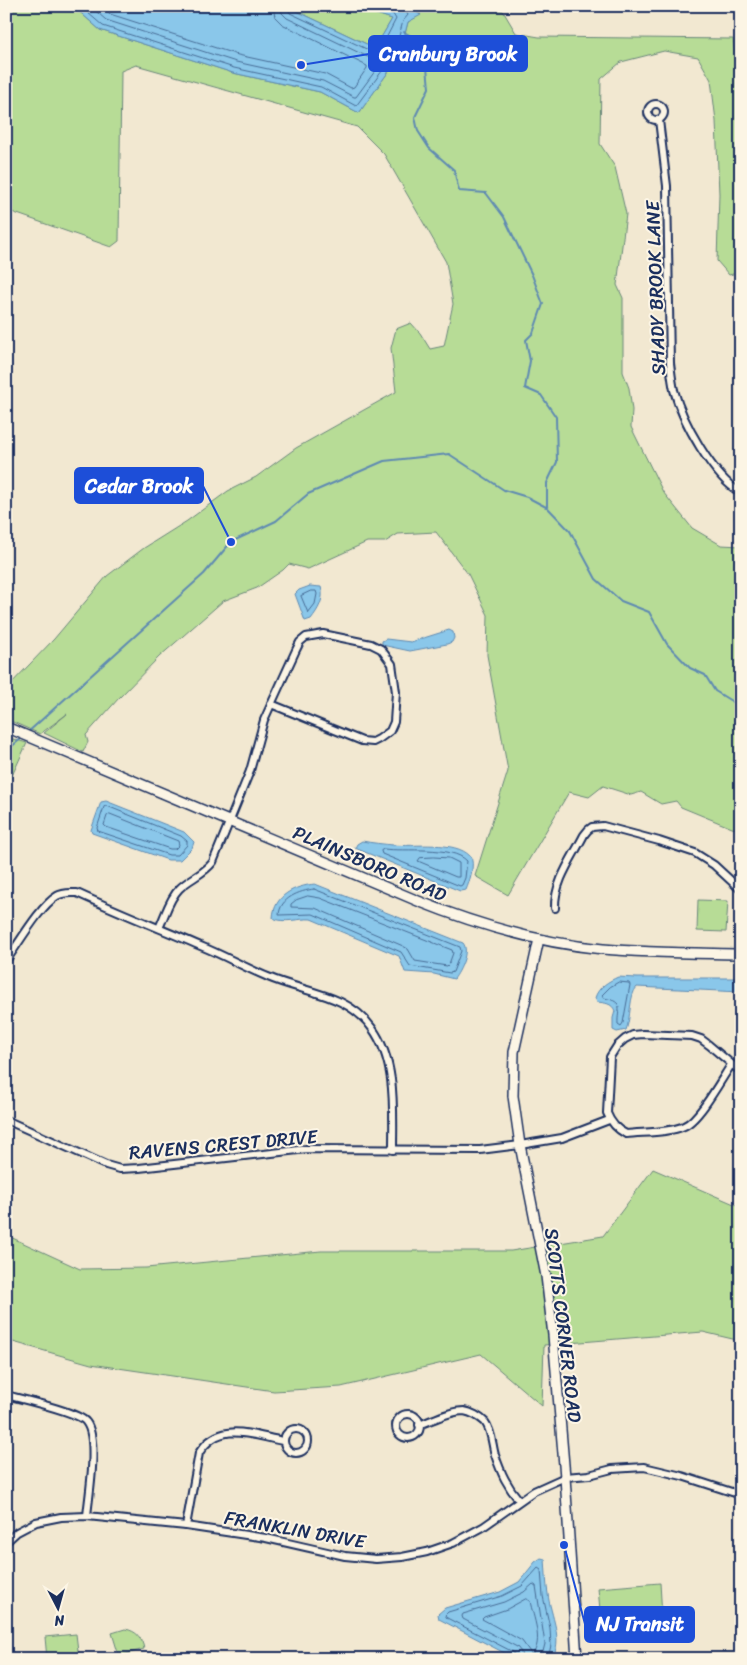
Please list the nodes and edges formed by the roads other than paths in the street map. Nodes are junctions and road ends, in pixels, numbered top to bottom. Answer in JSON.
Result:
{"nodes":[{"id":1,"x":659,"y":120,"type":"dead end"},
{"id":2,"x":741,"y":493,"type":"edge"},
{"id":3,"x":271,"y":704,"type":"junction"},
{"id":4,"x":6,"y":727,"type":"edge"},
{"id":5,"x":230,"y":822,"type":"junction"},
{"id":6,"x":741,"y":890,"type":"edge"},
{"id":7,"x":555,"y":908,"type":"dead end"},
{"id":8,"x":159,"y":928,"type":"junction"},
{"id":9,"x":538,"y":939,"type":"junction"},
{"id":10,"x":741,"y":954,"type":"edge"},
{"id":11,"x":6,"y":961,"type":"edge"},
{"id":12,"x":731,"y":1065,"type":"junction"},
{"id":13,"x":741,"y":1072,"type":"edge"},
{"id":14,"x":6,"y":1120,"type":"edge"},
{"id":15,"x":609,"y":1120,"type":"junction"},
{"id":16,"x":520,"y":1146,"type":"junction"},
{"id":17,"x":393,"y":1150,"type":"junction"},
{"id":18,"x":6,"y":1395,"type":"edge"},
{"id":19,"x":419,"y":1425,"type":"dead end"},
{"id":20,"x":283,"y":1441,"type":"dead end"},
{"id":21,"x":565,"y":1477,"type":"junction"},
{"id":22,"x":741,"y":1495,"type":"edge"},
{"id":23,"x":519,"y":1500,"type":"junction"},
{"id":24,"x":87,"y":1516,"type":"junction"},
{"id":25,"x":186,"y":1526,"type":"junction"},
{"id":26,"x":6,"y":1542,"type":"edge"},
{"id":27,"x":577,"y":1659,"type":"edge"}],
"edges":[{"from":1,"to":2,"type":"street","name":"SHADY BROOK LANE"},
{"from":3,"to":3,"type":"street"},
{"from":3,"to":5,"type":"street"},
{"from":4,"to":5,"type":"street","name":"PLAINSBORO ROAD"},
{"from":5,"to":8,"type":"street"},
{"from":5,"to":9,"type":"street","name":"PLAINSBORO ROAD"},
{"from":6,"to":7,"type":"street"},
{"from":8,"to":11,"type":"street"},
{"from":8,"to":17,"type":"street"},
{"from":9,"to":10,"type":"street","name":"PLAINSBORO ROAD"},
{"from":9,"to":16,"type":"street","name":"SCOTTS CORNER ROAD"},
{"from":12,"to":13,"type":"street"},
{"from":12,"to":15,"type":"street"},
{"from":12,"to":15,"type":"street"},
{"from":14,"to":17,"type":"street","name":"RAVENS CREST DRIVE"},
{"from":15,"to":16,"type":"street","name":"RAVENS CREST DRIVE"},
{"from":16,"to":17,"type":"street","name":"RAVENS CREST DRIVE"},
{"from":16,"to":21,"type":"street","name":"SCOTTS CORNER ROAD"},
{"from":18,"to":24,"type":"street"},
{"from":19,"to":23,"type":"street"},
{"from":20,"to":25,"type":"street"},
{"from":21,"to":22,"type":"street","name":"FRANKLIN DRIVE"},
{"from":21,"to":23,"type":"street","name":"FRANKLIN DRIVE"},
{"from":21,"to":27,"type":"street","name":"SCOTTS CORNER ROAD"},
{"from":23,"to":25,"type":"street","name":"FRANKLIN DRIVE"},
{"from":24,"to":25,"type":"street","name":"FRANKLIN DRIVE"},
{"from":24,"to":26,"type":"street","name":"FRANKLIN DRIVE"}]}
